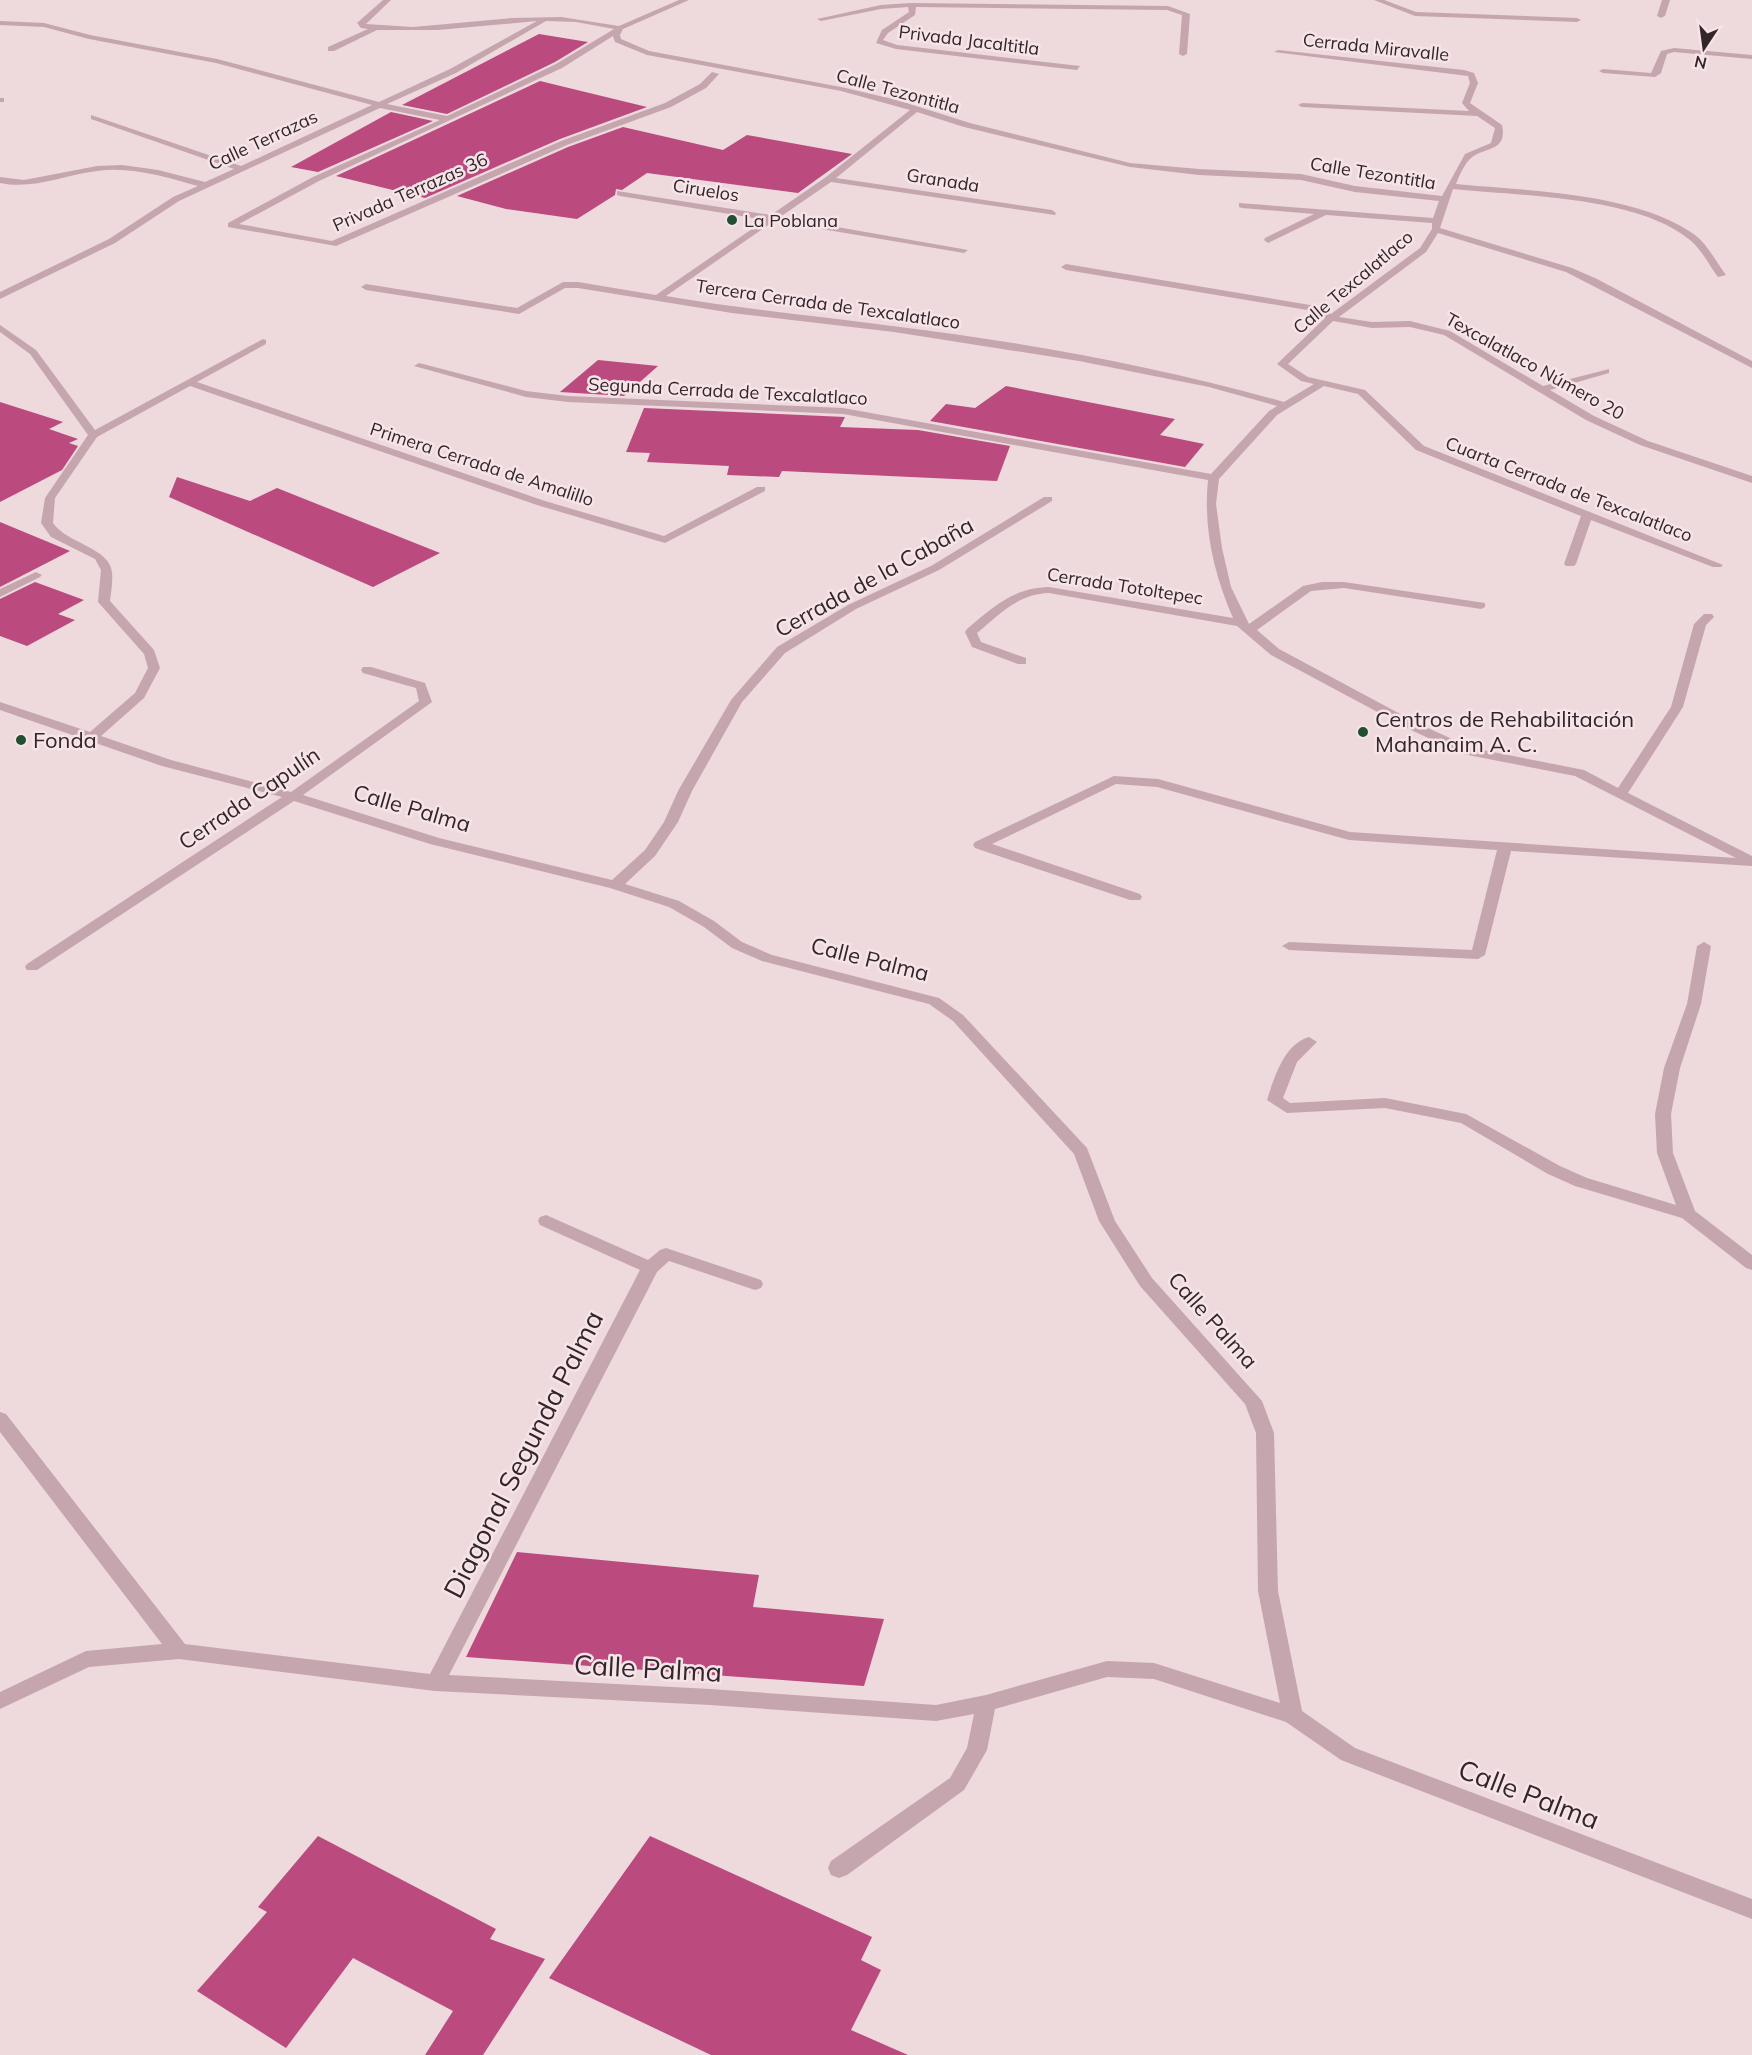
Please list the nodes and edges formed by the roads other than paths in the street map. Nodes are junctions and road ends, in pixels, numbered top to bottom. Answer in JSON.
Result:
{"nodes":[{"id":1,"x":387,"y":0,"type":"edge"},
{"id":2,"x":684,"y":0,"type":"edge"},
{"id":3,"x":923,"y":0,"type":"edge"},
{"id":4,"x":1378,"y":0,"type":"edge"},
{"id":5,"x":1666,"y":0,"type":"edge"},
{"id":6,"x":910,"y":5,"type":"junction"},
{"id":7,"x":1661,"y":16,"type":"dead end"},
{"id":8,"x":821,"y":19,"type":"dead end"},
{"id":9,"x":544,"y":20,"type":"junction"},
{"id":10,"x":1577,"y":20,"type":"dead end"},
{"id":11,"x":0,"y":23,"type":"edge"},
{"id":12,"x":375,"y":28,"type":"junction"},
{"id":13,"x":620,"y":28,"type":"junction"},
{"id":14,"x":331,"y":49,"type":"dead end"},
{"id":15,"x":1278,"y":52,"type":"dead end"},
{"id":16,"x":1183,"y":54,"type":"dead end"},
{"id":17,"x":1752,"y":57,"type":"edge"},
{"id":18,"x":1077,"y":68,"type":"dead end"},
{"id":19,"x":1603,"y":71,"type":"dead end"},
{"id":20,"x":715,"y":74,"type":"dead end"},
{"id":21,"x":1471,"y":75,"type":"joint"},
{"id":22,"x":378,"y":105,"type":"junction"},
{"id":23,"x":1302,"y":105,"type":"dead end"},
{"id":24,"x":915,"y":110,"type":"junction"},
{"id":25,"x":1481,"y":114,"type":"junction"},
{"id":26,"x":94,"y":117,"type":"dead end"},
{"id":27,"x":448,"y":119,"type":"junction"},
{"id":28,"x":240,"y":168,"type":"junction"},
{"id":29,"x":829,"y":179,"type":"junction"},
{"id":30,"x":0,"y":180,"type":"edge"},
{"id":31,"x":206,"y":184,"type":"junction"},
{"id":32,"x":1452,"y":186,"type":"junction"},
{"id":33,"x":620,"y":193,"type":"dead end"},
{"id":34,"x":1443,"y":199,"type":"junction"},
{"id":35,"x":1242,"y":205,"type":"dead end"},
{"id":36,"x":1324,"y":212,"type":"junction"},
{"id":37,"x":1052,"y":213,"type":"dead end"},
{"id":38,"x":775,"y":218,"type":"junction"},
{"id":39,"x":1435,"y":225,"type":"junction"},
{"id":40,"x":1268,"y":240,"type":"dead end"},
{"id":41,"x":964,"y":250,"type":"dead end"},
{"id":42,"x":1066,"y":267,"type":"dead end"},
{"id":43,"x":1721,"y":275,"type":"dead end"},
{"id":44,"x":366,"y":287,"type":"dead end"},
{"id":45,"x":0,"y":296,"type":"edge"},
{"id":46,"x":659,"y":297,"type":"junction"},
{"id":47,"x":1332,"y":318,"type":"junction"},
{"id":48,"x":0,"y":328,"type":"edge"},
{"id":49,"x":263,"y":342,"type":"dead end"},
{"id":50,"x":1752,"y":365,"type":"edge"},
{"id":51,"x":419,"y":366,"type":"dead end"},
{"id":52,"x":1606,"y":371,"type":"dead end"},
{"id":53,"x":187,"y":382,"type":"junction"},
{"id":54,"x":1323,"y":383,"type":"junction"},
{"id":55,"x":1542,"y":389,"type":"junction"},
{"id":56,"x":1288,"y":406,"type":"junction"},
{"id":57,"x":93,"y":435,"type":"junction"},
{"id":58,"x":1214,"y":478,"type":"junction"},
{"id":59,"x":1752,"y":480,"type":"edge"},
{"id":60,"x":761,"y":489,"type":"dead end"},
{"id":61,"x":1048,"y":499,"type":"dead end"},
{"id":62,"x":1587,"y":515,"type":"junction"},
{"id":63,"x":1570,"y":564,"type":"dead end"},
{"id":64,"x":1717,"y":565,"type":"dead end"},
{"id":65,"x":36,"y":575,"type":"dead end"},
{"id":66,"x":0,"y":594,"type":"edge"},
{"id":67,"x":1481,"y":604,"type":"dead end"},
{"id":68,"x":1708,"y":617,"type":"dead end"},
{"id":69,"x":1245,"y":627,"type":"junction"},
{"id":70,"x":1022,"y":661,"type":"dead end"},
{"id":71,"x":367,"y":670,"type":"dead end"},
{"id":72,"x":0,"y":706,"type":"edge"},
{"id":73,"x":91,"y":738,"type":"junction"},
{"id":74,"x":1622,"y":792,"type":"junction"},
{"id":75,"x":295,"y":795,"type":"junction"},
{"id":76,"x":1505,"y":846,"type":"junction"},
{"id":77,"x":1752,"y":862,"type":"edge"},
{"id":78,"x":615,"y":885,"type":"junction"},
{"id":79,"x":1135,"y":897,"type":"dead end"},
{"id":80,"x":1289,"y":946,"type":"dead end"},
{"id":81,"x":1704,"y":946,"type":"dead end"},
{"id":82,"x":32,"y":967,"type":"dead end"},
{"id":83,"x":1310,"y":1042,"type":"dead end"},
{"id":84,"x":1688,"y":1214,"type":"junction"},
{"id":85,"x":546,"y":1221,"type":"dead end"},
{"id":86,"x":1752,"y":1264,"type":"edge"},
{"id":87,"x":650,"y":1268,"type":"junction"},
{"id":88,"x":755,"y":1284,"type":"dead end"},
{"id":89,"x":0,"y":1419,"type":"edge"},
{"id":90,"x":179,"y":1651,"type":"junction"},
{"id":91,"x":435,"y":1683,"type":"junction"},
{"id":92,"x":0,"y":1701,"type":"edge"},
{"id":93,"x":986,"y":1703,"type":"junction"},
{"id":94,"x":1293,"y":1716,"type":"junction"},
{"id":95,"x":839,"y":1868,"type":"dead end"},
{"id":96,"x":1752,"y":1909,"type":"edge"}],
"edges":[{"from":1,"to":12,"type":"street"},
{"from":2,"to":13,"type":"street","name":"Privada Terrazas 36"},
{"from":3,"to":6,"type":"street"},
{"from":4,"to":10,"type":"street"},
{"from":5,"to":7,"type":"street"},
{"from":6,"to":8,"type":"street"},
{"from":6,"to":16,"type":"street"},
{"from":6,"to":18,"type":"street","name":"Privada Jacaltitla"},
{"from":9,"to":12,"type":"street"},
{"from":9,"to":13,"type":"street"},
{"from":9,"to":22,"type":"street","name":"Calle Terrazas"},
{"from":11,"to":22,"type":"street"},
{"from":12,"to":14,"type":"street"},
{"from":13,"to":24,"type":"street","name":"Calle Tezontitla"},
{"from":13,"to":27,"type":"street","name":"Privada Terrazas 36"},
{"from":15,"to":21,"type":"street","name":"Cerrada Miravalle"},
{"from":17,"to":19,"type":"street"},
{"from":20,"to":27,"type":"street","name":"Privada Terrazas 36"},
{"from":21,"to":25,"type":"street","name":"Calle Texcalatlaco"},
{"from":22,"to":27,"type":"street"},
{"from":22,"to":28,"type":"street","name":"Calle Terrazas"},
{"from":23,"to":25,"type":"street"},
{"from":24,"to":29,"type":"street"},
{"from":24,"to":34,"type":"street","name":"Calle Tezontitla"},
{"from":25,"to":32,"type":"street","name":"Calle Texcalatlaco"},
{"from":26,"to":28,"type":"street"},
{"from":28,"to":31,"type":"street","name":"Calle Terrazas"},
{"from":29,"to":37,"type":"street","name":"Granada"},
{"from":29,"to":38,"type":"street"},
{"from":30,"to":31,"type":"street"},
{"from":31,"to":45,"type":"street","name":"Calle Terrazas"},
{"from":32,"to":34,"type":"street","name":"Calle Texcalatlaco"},
{"from":32,"to":43,"type":"street"},
{"from":33,"to":38,"type":"street","name":"Ciruelos"},
{"from":34,"to":39,"type":"street","name":"Calle Texcalatlaco"},
{"from":35,"to":36,"type":"street"},
{"from":36,"to":39,"type":"street"},
{"from":36,"to":40,"type":"street"},
{"from":38,"to":41,"type":"street","name":"Ciruelos"},
{"from":38,"to":46,"type":"street"},
{"from":39,"to":47,"type":"street","name":"Calle Texcalatlaco"},
{"from":39,"to":50,"type":"street"},
{"from":42,"to":47,"type":"street","name":"Texcalatlaco Número 20"},
{"from":44,"to":46,"type":"street","name":"Tercera Cerrada de Texcalatlaco"},
{"from":46,"to":56,"type":"street","name":"Tercera Cerrada de Texcalatlaco"},
{"from":47,"to":54,"type":"street","name":"Calle Texcalatlaco"},
{"from":47,"to":55,"type":"street","name":"Texcalatlaco Número 20"},
{"from":48,"to":57,"type":"street"},
{"from":49,"to":53,"type":"street"},
{"from":51,"to":58,"type":"street","name":"Segunda Cerrada de Texcalatlaco"},
{"from":52,"to":55,"type":"street"},
{"from":53,"to":57,"type":"street"},
{"from":53,"to":60,"type":"street","name":"Primera Cerrada de Amalillo"},
{"from":54,"to":56,"type":"street"},
{"from":54,"to":62,"type":"street","name":"Cuarta Cerrada de Texcalatlaco"},
{"from":55,"to":59,"type":"street","name":"Texcalatlaco Número 20"},
{"from":56,"to":58,"type":"street"},
{"from":57,"to":73,"type":"street"},
{"from":58,"to":69,"type":"street"},
{"from":61,"to":78,"type":"street","name":"Cerrada de la Cabaña"},
{"from":62,"to":63,"type":"street"},
{"from":62,"to":64,"type":"street","name":"Cuarta Cerrada de Texcalatlaco"},
{"from":65,"to":66,"type":"street"},
{"from":67,"to":69,"type":"street"},
{"from":68,"to":74,"type":"street"},
{"from":69,"to":70,"type":"street","name":"Cerrada Totoltepec"},
{"from":69,"to":74,"type":"street"},
{"from":71,"to":75,"type":"street","name":"Cerrada Capulín"},
{"from":72,"to":73,"type":"street","name":"Calle Palma"},
{"from":73,"to":75,"type":"street","name":"Calle Palma"},
{"from":74,"to":77,"type":"street"},
{"from":75,"to":78,"type":"street","name":"Calle Palma"},
{"from":75,"to":82,"type":"street","name":"Cerrada Capulín"},
{"from":76,"to":77,"type":"street"},
{"from":76,"to":79,"type":"street"},
{"from":76,"to":80,"type":"street"},
{"from":78,"to":94,"type":"street","name":"Calle Palma"},
{"from":81,"to":84,"type":"street"},
{"from":83,"to":84,"type":"street"},
{"from":84,"to":86,"type":"street"},
{"from":85,"to":87,"type":"street"},
{"from":87,"to":88,"type":"street","name":"Diagonal Segunda Palma"},
{"from":87,"to":91,"type":"street","name":"Diagonal Segunda Palma"},
{"from":89,"to":90,"type":"street"},
{"from":90,"to":91,"type":"street","name":"Calle Palma"},
{"from":90,"to":92,"type":"street","name":"Calle Palma"},
{"from":91,"to":93,"type":"street","name":"Calle Palma"},
{"from":93,"to":94,"type":"street","name":"Calle Palma"},
{"from":93,"to":95,"type":"street"},
{"from":94,"to":96,"type":"street","name":"Calle Palma"}]}
